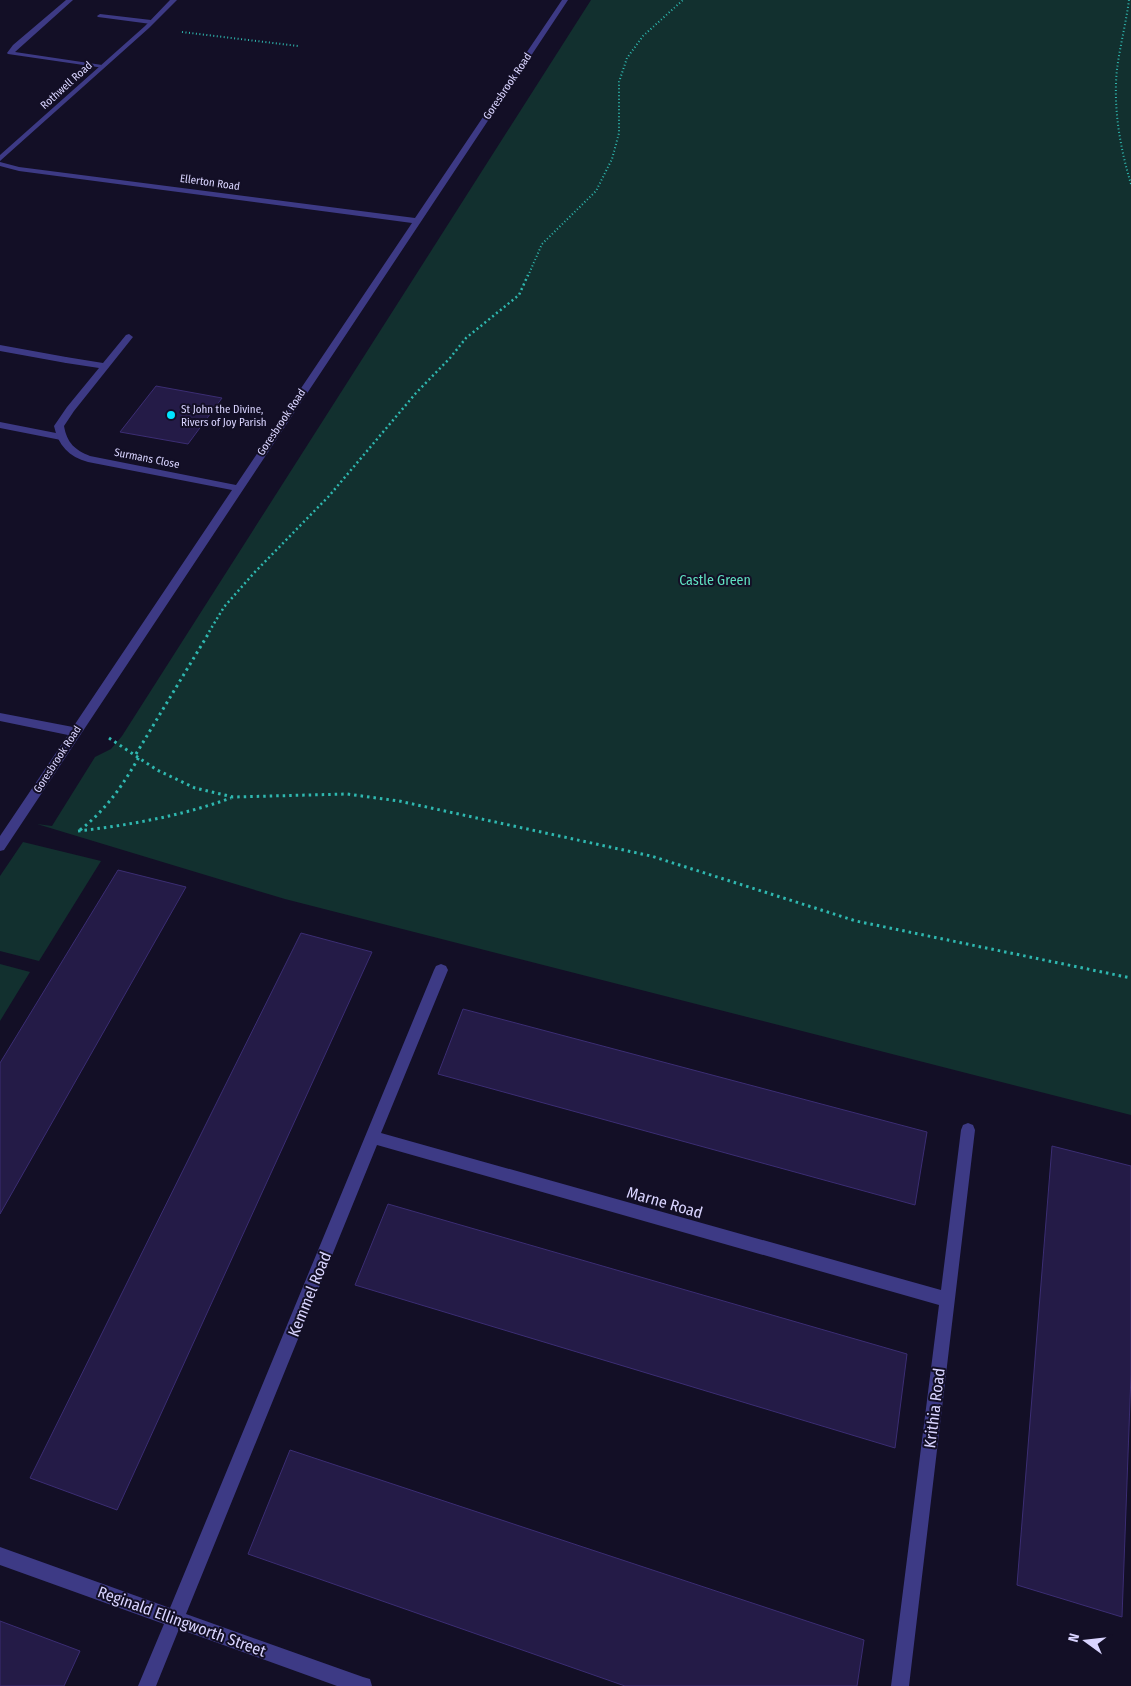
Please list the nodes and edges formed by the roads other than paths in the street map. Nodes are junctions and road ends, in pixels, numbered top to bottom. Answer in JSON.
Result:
{"nodes":[{"id":1,"x":70,"y":0,"type":"edge"},
{"id":2,"x":174,"y":0,"type":"edge"},
{"id":3,"x":565,"y":0,"type":"edge"},
{"id":4,"x":100,"y":16,"type":"dead end"},
{"id":5,"x":149,"y":25,"type":"junction"},
{"id":6,"x":102,"y":67,"type":"junction"},
{"id":7,"x":0,"y":159,"type":"edge"},
{"id":8,"x":0,"y":164,"type":"edge"},
{"id":9,"x":417,"y":221,"type":"junction"},
{"id":10,"x":129,"y":337,"type":"dead end"},
{"id":11,"x":0,"y":348,"type":"edge"},
{"id":12,"x":104,"y":366,"type":"junction"},
{"id":13,"x":0,"y":425,"type":"edge"},
{"id":14,"x":61,"y":437,"type":"junction"},
{"id":15,"x":238,"y":488,"type":"junction"},
{"id":16,"x":0,"y":717,"type":"edge"},
{"id":17,"x":76,"y":730,"type":"junction"},
{"id":18,"x":0,"y":846,"type":"edge"},
{"id":19,"x":441,"y":970,"type":"dead end"},
{"id":20,"x":968,"y":1130,"type":"dead end"},
{"id":21,"x":373,"y":1138,"type":"junction"},
{"id":22,"x":947,"y":1300,"type":"junction"},
{"id":23,"x":0,"y":1556,"type":"edge"},
{"id":24,"x":175,"y":1618,"type":"junction"},
{"id":25,"x":147,"y":1686,"type":"edge"},
{"id":26,"x":363,"y":1686,"type":"edge"},
{"id":27,"x":900,"y":1686,"type":"edge"}],
"edges":[{"from":1,"to":6,"type":"street"},
{"from":2,"to":5,"type":"street","name":"Rothwell Road"},
{"from":3,"to":9,"type":"street","name":"Goresbrook Road"},
{"from":4,"to":5,"type":"street"},
{"from":5,"to":6,"type":"street","name":"Rothwell Road"},
{"from":6,"to":7,"type":"street","name":"Rothwell Road"},
{"from":8,"to":9,"type":"street","name":"Ellerton Road"},
{"from":9,"to":15,"type":"street","name":"Goresbrook Road"},
{"from":10,"to":12,"type":"street"},
{"from":11,"to":12,"type":"street"},
{"from":12,"to":14,"type":"street"},
{"from":13,"to":14,"type":"street"},
{"from":14,"to":15,"type":"street","name":"Surmans Close"},
{"from":15,"to":17,"type":"street","name":"Goresbrook Road"},
{"from":16,"to":17,"type":"street"},
{"from":17,"to":18,"type":"street","name":"Goresbrook Road"},
{"from":19,"to":21,"type":"street","name":"Kemmel Road"},
{"from":20,"to":22,"type":"street","name":"Krithia Road"},
{"from":21,"to":22,"type":"street","name":"Marne Road"},
{"from":21,"to":24,"type":"street","name":"Kemmel Road"},
{"from":22,"to":27,"type":"street","name":"Krithia Road"},
{"from":23,"to":24,"type":"street","name":"Reginald Ellingworth Street"},
{"from":24,"to":25,"type":"street","name":"Kemmel Road"},
{"from":24,"to":26,"type":"street","name":"Reginald Ellingworth Street"}]}
